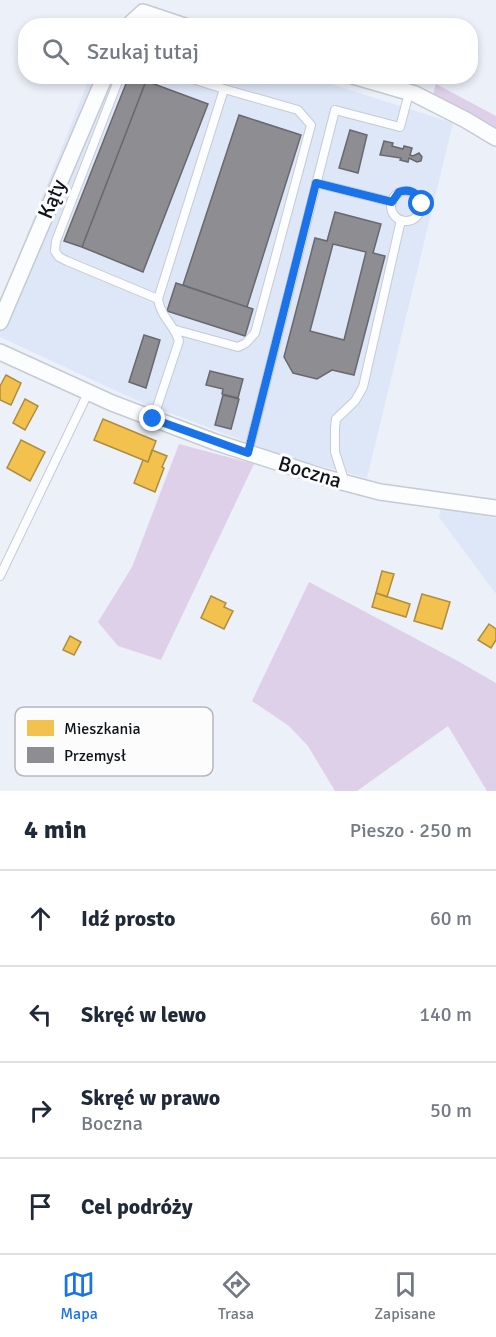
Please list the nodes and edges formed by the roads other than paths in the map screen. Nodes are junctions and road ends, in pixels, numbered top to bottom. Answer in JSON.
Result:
{"nodes":[{"id":1,"x":137,"y":18,"type":"edge"},
{"id":2,"x":161,"y":18,"type":"edge"},
{"id":3,"x":102,"y":84,"type":"edge"},
{"id":4,"x":117,"y":84,"type":"edge"},
{"id":5,"x":208,"y":84,"type":"edge"},
{"id":6,"x":379,"y":84,"type":"edge"},
{"id":7,"x":224,"y":89,"type":"junction"},
{"id":8,"x":409,"y":93,"type":"junction"},
{"id":9,"x":496,"y":138,"type":"edge"},
{"id":10,"x":316,"y":183,"type":"junction"},
{"id":11,"x":392,"y":202,"type":"junction"},
{"id":12,"x":401,"y":220,"type":"junction"},
{"id":13,"x":158,"y":299,"type":"junction"},
{"id":14,"x":0,"y":322,"type":"edge"},
{"id":15,"x":176,"y":330,"type":"junction"},
{"id":16,"x":0,"y":352,"type":"edge"},
{"id":17,"x":88,"y":393,"type":"junction"},
{"id":18,"x":153,"y":419,"type":"junction"},
{"id":19,"x":248,"y":453,"type":"junction"},
{"id":20,"x":345,"y":483,"type":"junction"},
{"id":21,"x":496,"y":508,"type":"edge"},
{"id":22,"x":0,"y":576,"type":"edge"}],
"edges":[{"from":1,"to":2,"type":"street"},
{"from":3,"to":14,"type":"street","name":"Kąty"},
{"from":4,"to":13,"type":"lane"},
{"from":5,"to":7,"type":"lane"},
{"from":6,"to":8,"type":"street"},
{"from":7,"to":13,"type":"lane"},
{"from":7,"to":15,"type":"lane"},
{"from":8,"to":9,"type":"street"},
{"from":8,"to":10,"type":"lane"},
{"from":10,"to":11,"type":"lane"},
{"from":10,"to":19,"type":"lane"},
{"from":11,"to":12,"type":"lane"},
{"from":11,"to":12,"type":"lane"},
{"from":12,"to":20,"type":"lane"},
{"from":13,"to":15,"type":"lane"},
{"from":15,"to":18,"type":"lane"},
{"from":16,"to":17,"type":"street","name":"Boczna"},
{"from":17,"to":18,"type":"street","name":"Boczna"},
{"from":17,"to":22,"type":"lane"},
{"from":18,"to":19,"type":"street","name":"Boczna"},
{"from":19,"to":20,"type":"street","name":"Boczna"},
{"from":20,"to":21,"type":"street","name":"Boczna"}]}
